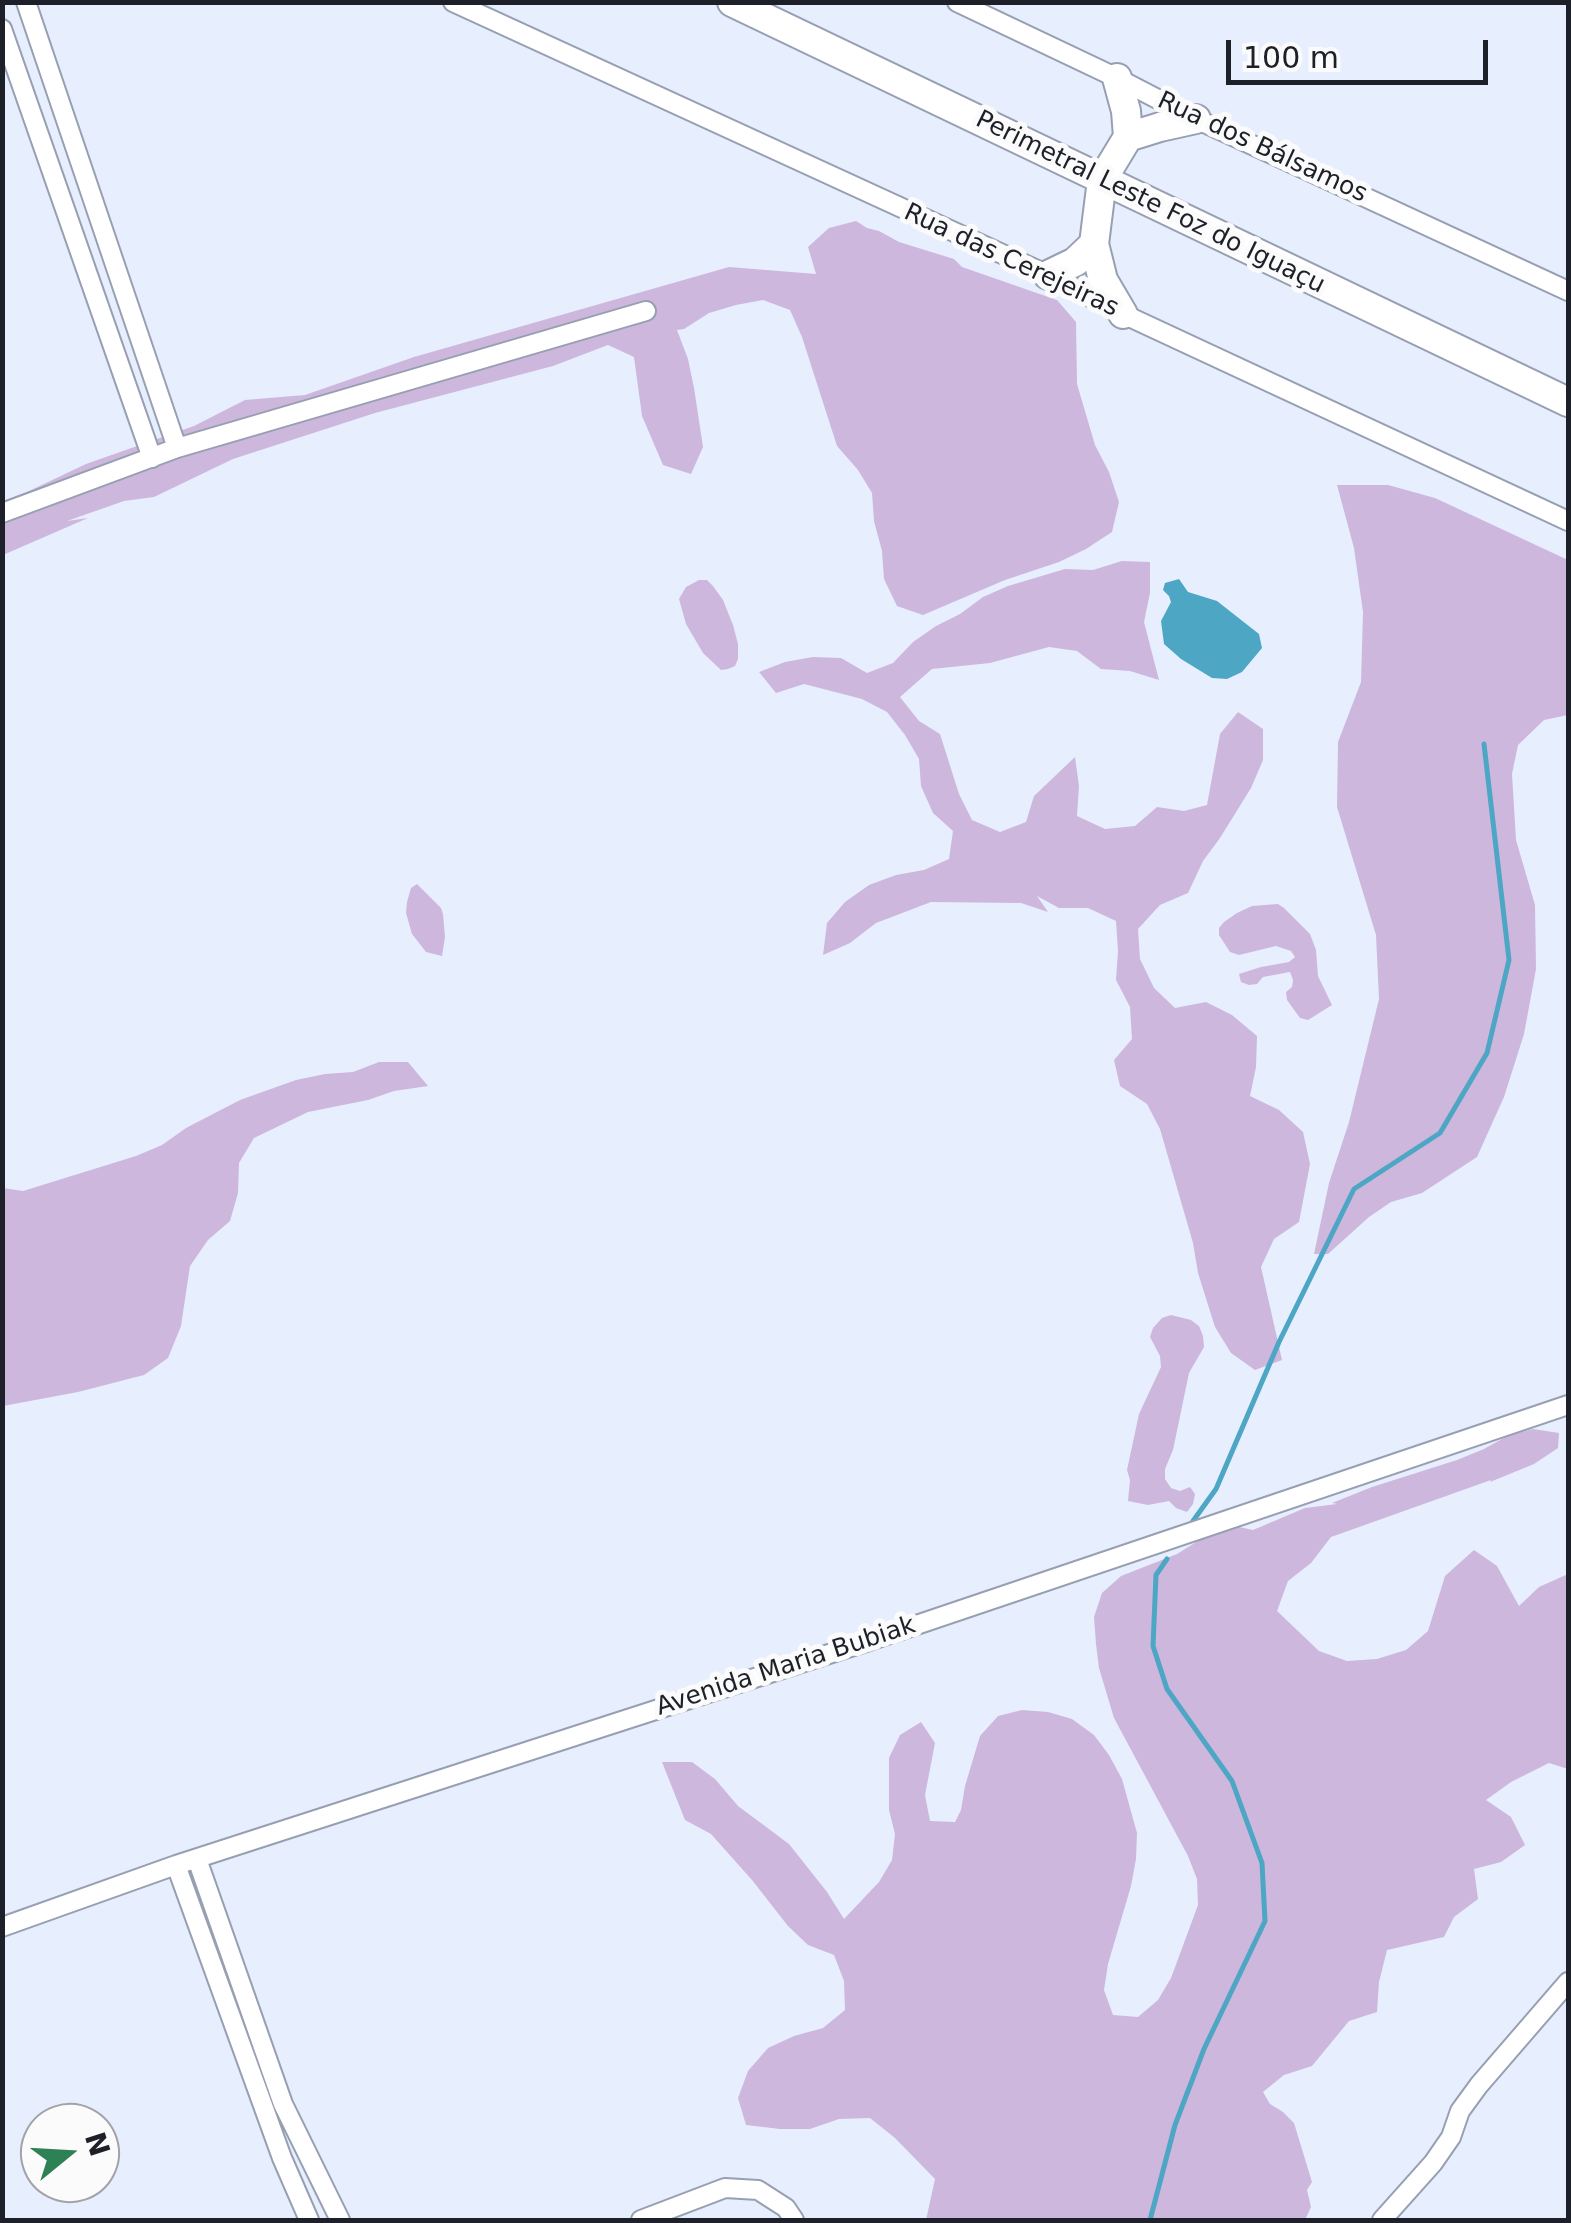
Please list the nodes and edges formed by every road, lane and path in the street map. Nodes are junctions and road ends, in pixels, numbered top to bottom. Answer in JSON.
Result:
{"nodes":[{"id":1,"x":26,"y":2,"type":"edge"},
{"id":2,"x":454,"y":2,"type":"edge"},
{"id":3,"x":732,"y":2,"type":"edge"},
{"id":4,"x":957,"y":2,"type":"edge"},
{"id":5,"x":2,"y":29,"type":"edge"},
{"id":6,"x":1117,"y":78,"type":"junction"},
{"id":7,"x":1196,"y":118,"type":"junction"},
{"id":8,"x":1128,"y":138,"type":"junction"},
{"id":9,"x":1102,"y":180,"type":"junction"},
{"id":10,"x":1094,"y":244,"type":"junction"},
{"id":11,"x":1048,"y":275,"type":"junction"},
{"id":12,"x":1568,"y":292,"type":"edge"},
{"id":13,"x":646,"y":312,"type":"dead end"},
{"id":14,"x":1123,"y":314,"type":"junction"},
{"id":15,"x":1568,"y":402,"type":"edge"},
{"id":16,"x":176,"y":448,"type":"junction"},
{"id":17,"x":152,"y":458,"type":"junction"},
{"id":18,"x":2,"y":513,"type":"edge"},
{"id":19,"x":1568,"y":521,"type":"edge"},
{"id":20,"x":1568,"y":1405,"type":"edge"},
{"id":21,"x":197,"y":1859,"type":"junction"},
{"id":22,"x":176,"y":1865,"type":"junction"},
{"id":23,"x":2,"y":1926,"type":"edge"},
{"id":24,"x":1568,"y":1982,"type":"edge"},
{"id":25,"x":330,"y":2203,"type":"junction"},
{"id":26,"x":307,"y":2217,"type":"edge"},
{"id":27,"x":340,"y":2220,"type":"edge"},
{"id":28,"x":641,"y":2220,"type":"edge"},
{"id":29,"x":794,"y":2220,"type":"edge"},
{"id":30,"x":1382,"y":2220,"type":"edge"}],
"edges":[{"from":1,"to":16,"type":"street"},
{"from":2,"to":11,"type":"street","name":"Rua das Cerejeiras"},
{"from":3,"to":9,"type":"highway","name":"Perimetral Leste Foz do Iguaçu"},
{"from":4,"to":6,"type":"street","name":"Rua dos Bálsamos"},
{"from":5,"to":17,"type":"street"},
{"from":6,"to":7,"type":"street","name":"Rua dos Bálsamos"},
{"from":6,"to":8,"type":"highway"},
{"from":7,"to":8,"type":"highway"},
{"from":7,"to":12,"type":"street","name":"Rua dos Bálsamos"},
{"from":8,"to":9,"type":"highway"},
{"from":9,"to":10,"type":"highway"},
{"from":9,"to":15,"type":"highway","name":"Perimetral Leste Foz do Iguaçu"},
{"from":10,"to":11,"type":"highway"},
{"from":10,"to":14,"type":"highway"},
{"from":11,"to":14,"type":"street","name":"Rua das Cerejeiras"},
{"from":13,"to":16,"type":"street"},
{"from":14,"to":19,"type":"street","name":"Rua das Cerejeiras"},
{"from":16,"to":17,"type":"street"},
{"from":17,"to":18,"type":"street"},
{"from":20,"to":21,"type":"street","name":"Avenida Maria Bubiak"},
{"from":21,"to":22,"type":"street","name":"Avenida Maria Bubiak"},
{"from":21,"to":25,"type":"street"},
{"from":22,"to":23,"type":"street","name":"Avenida Maria Bubiak"},
{"from":22,"to":26,"type":"street"},
{"from":24,"to":30,"type":"street"},
{"from":25,"to":26,"type":"street"},
{"from":25,"to":27,"type":"street"},
{"from":28,"to":29,"type":"street"}]}
